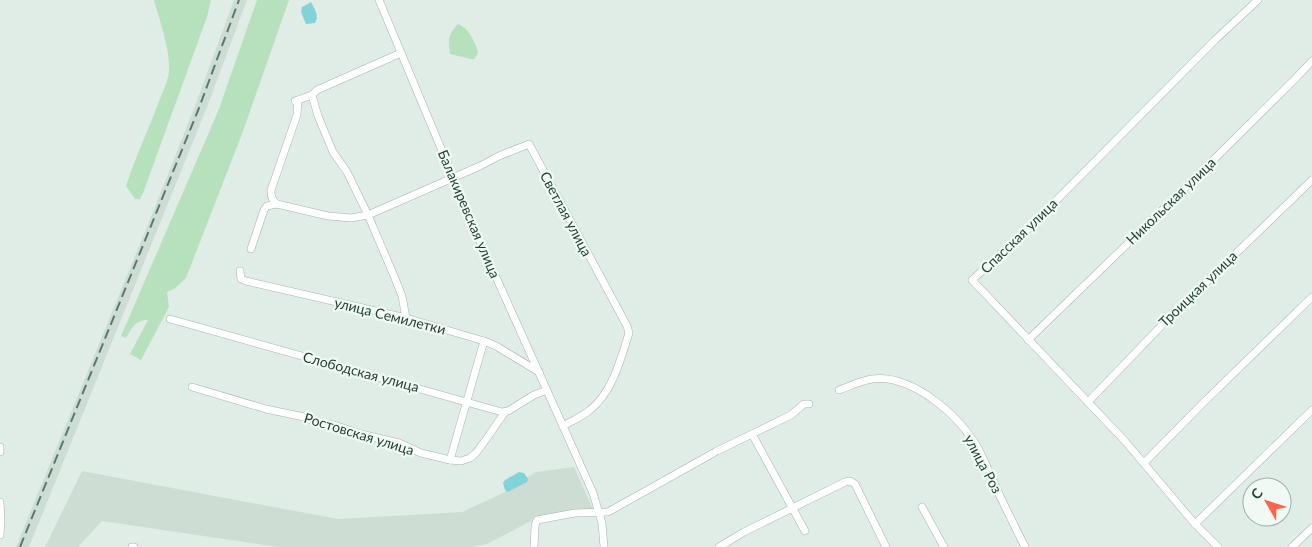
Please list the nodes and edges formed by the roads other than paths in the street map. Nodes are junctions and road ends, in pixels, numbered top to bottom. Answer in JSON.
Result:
{"nodes":[{"id":1,"x":379,"y":0,"type":"edge"},
{"id":2,"x":1258,"y":0,"type":"edge"},
{"id":3,"x":401,"y":52,"type":"junction"},
{"id":4,"x":1312,"y":60,"type":"edge"},
{"id":5,"x":312,"y":94,"type":"junction"},
{"id":6,"x":453,"y":177,"type":"junction"},
{"id":7,"x":1312,"y":180,"type":"edge"},
{"id":8,"x":277,"y":204,"type":"junction"},
{"id":9,"x":368,"y":215,"type":"junction"},
{"id":10,"x":251,"y":249,"type":"dead end"},
{"id":11,"x":240,"y":272,"type":"dead end"},
{"id":12,"x":1312,"y":296,"type":"edge"},
{"id":13,"x":170,"y":318,"type":"dead end"},
{"id":14,"x":406,"y":318,"type":"junction"},
{"id":15,"x":1028,"y":340,"type":"junction"},
{"id":16,"x":484,"y":341,"type":"junction"},
{"id":17,"x":539,"y":372,"type":"junction"},
{"id":18,"x":192,"y":387,"type":"dead end"},
{"id":19,"x":547,"y":390,"type":"junction"},
{"id":20,"x":839,"y":390,"type":"dead end"},
{"id":21,"x":467,"y":402,"type":"junction"},
{"id":22,"x":1088,"y":402,"type":"junction"},
{"id":23,"x":809,"y":404,"type":"dead end"},
{"id":24,"x":1312,"y":410,"type":"edge"},
{"id":25,"x":505,"y":412,"type":"junction"},
{"id":26,"x":563,"y":426,"type":"junction"},
{"id":27,"x":752,"y":434,"type":"junction"},
{"id":28,"x":0,"y":447,"type":"edge"},
{"id":29,"x":0,"y":452,"type":"edge"},
{"id":30,"x":450,"y":460,"type":"junction"},
{"id":31,"x":1144,"y":463,"type":"junction"},
{"id":32,"x":0,"y":502,"type":"edge"},
{"id":33,"x":922,"y":507,"type":"dead end"},
{"id":34,"x":793,"y":508,"type":"junction"},
{"id":35,"x":600,"y":513,"type":"junction"},
{"id":36,"x":1195,"y":524,"type":"junction"},
{"id":37,"x":1312,"y":528,"type":"edge"},
{"id":38,"x":805,"y":531,"type":"dead end"},
{"id":39,"x":0,"y":535,"type":"edge"},
{"id":40,"x":534,"y":547,"type":"edge"},
{"id":41,"x":604,"y":547,"type":"edge"},
{"id":42,"x":719,"y":547,"type":"edge"},
{"id":43,"x":886,"y":547,"type":"edge"},
{"id":44,"x":944,"y":547,"type":"edge"},
{"id":45,"x":1025,"y":547,"type":"edge"},
{"id":46,"x":1218,"y":547,"type":"edge"},
{"id":47,"x":1292,"y":547,"type":"edge"}],
"edges":[{"from":1,"to":3,"type":"street","name":"Балакиревская улица"},
{"from":2,"to":15,"type":"street","name":"Спасская улица"},
{"from":3,"to":5,"type":"street"},
{"from":3,"to":6,"type":"street","name":"Балакиревская улица"},
{"from":4,"to":15,"type":"street","name":"Никольская улица"},
{"from":5,"to":8,"type":"street"},
{"from":5,"to":9,"type":"street"},
{"from":6,"to":9,"type":"street","name":"Светлая улица"},
{"from":6,"to":17,"type":"street","name":"Балакиревская улица"},
{"from":6,"to":26,"type":"street","name":"Светлая улица"},
{"from":7,"to":22,"type":"street","name":"Троицкая улица"},
{"from":8,"to":9,"type":"street","name":"Светлая улица"},
{"from":8,"to":10,"type":"street"},
{"from":9,"to":14,"type":"street"},
{"from":11,"to":14,"type":"street","name":"улица Семилетки"},
{"from":12,"to":31,"type":"street"},
{"from":13,"to":21,"type":"street","name":"Слободская улица"},
{"from":14,"to":16,"type":"street","name":"улица Семилетки"},
{"from":15,"to":22,"type":"street","name":"Спасская улица"},
{"from":16,"to":17,"type":"street","name":"улица Семилетки"},
{"from":16,"to":21,"type":"street"},
{"from":17,"to":19,"type":"street","name":"Балакиревская улица"},
{"from":18,"to":30,"type":"street","name":"Ростовская улица"},
{"from":19,"to":25,"type":"street"},
{"from":19,"to":26,"type":"street","name":"Балакиревская улица"},
{"from":20,"to":45,"type":"street","name":"улица Роз"},
{"from":21,"to":25,"type":"street","name":"Слободская улица"},
{"from":21,"to":30,"type":"street"},
{"from":22,"to":31,"type":"street","name":"Спасская улица"},
{"from":23,"to":27,"type":"street"},
{"from":24,"to":36,"type":"street"},
{"from":25,"to":30,"type":"street","name":"Ростовская улица"},
{"from":26,"to":35,"type":"street","name":"Балакиревская улица"},
{"from":27,"to":34,"type":"street"},
{"from":27,"to":35,"type":"street"},
{"from":28,"to":29,"type":"street"},
{"from":31,"to":36,"type":"street","name":"Спасская улица"},
{"from":32,"to":39,"type":"street"},
{"from":33,"to":44,"type":"street"},
{"from":34,"to":38,"type":"street"},
{"from":34,"to":42,"type":"street"},
{"from":34,"to":43,"type":"street"},
{"from":35,"to":40,"type":"street"},
{"from":35,"to":41,"type":"street","name":"Балакиревская улица"},
{"from":36,"to":46,"type":"street","name":"Спасская улица"},
{"from":37,"to":47,"type":"street"}]}
